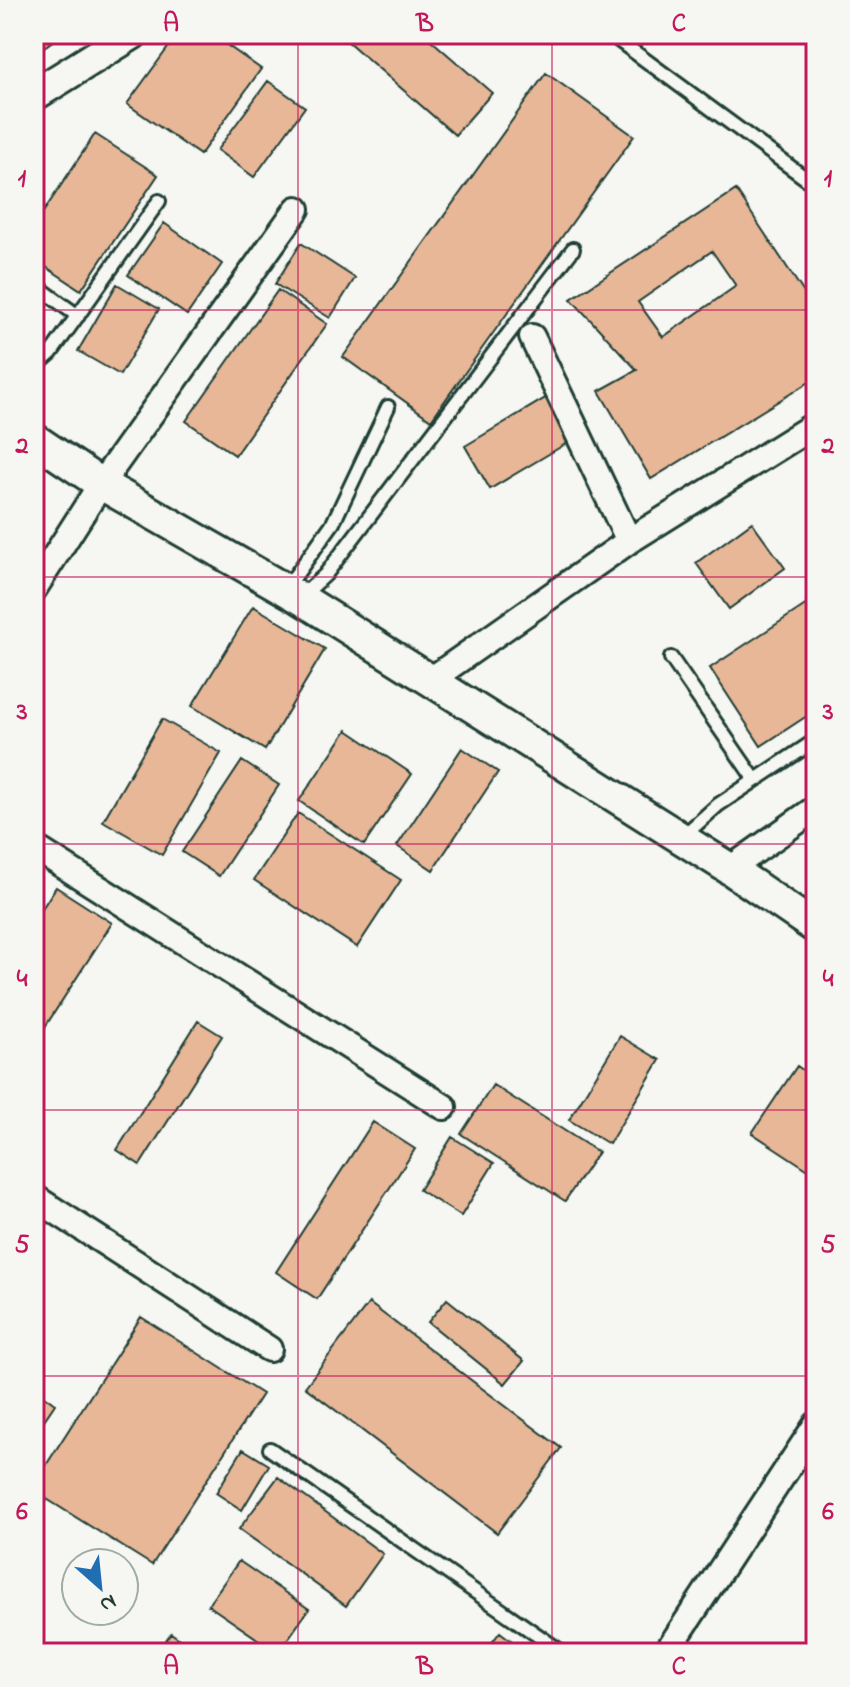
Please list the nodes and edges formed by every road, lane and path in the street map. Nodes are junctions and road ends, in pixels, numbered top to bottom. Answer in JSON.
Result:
{"nodes":[{"id":1,"x":132,"y":34,"type":"edge"},
{"id":2,"x":610,"y":34,"type":"edge"},
{"id":3,"x":34,"y":95,"type":"edge"},
{"id":4,"x":816,"y":186,"type":"edge"},
{"id":5,"x":159,"y":201,"type":"dead end"},
{"id":6,"x":297,"y":209,"type":"dead end"},
{"id":7,"x":573,"y":249,"type":"dead end"},
{"id":8,"x":41,"y":289,"type":"dead end"},
{"id":9,"x":78,"y":316,"type":"junction"},
{"id":10,"x":532,"y":337,"type":"dead end"},
{"id":11,"x":34,"y":368,"type":"edge"},
{"id":12,"x":388,"y":407,"type":"dead end"},
{"id":13,"x":816,"y":424,"type":"edge"},
{"id":14,"x":34,"y":439,"type":"edge"},
{"id":15,"x":101,"y":484,"type":"junction"},
{"id":16,"x":629,"y":541,"type":"junction"},
{"id":17,"x":34,"y":589,"type":"edge"},
{"id":18,"x":292,"y":594,"type":"junction"},
{"id":19,"x":671,"y":658,"type":"dead end"},
{"id":20,"x":429,"y":681,"type":"junction"},
{"id":21,"x":816,"y":740,"type":"edge"},
{"id":22,"x":755,"y":780,"type":"junction"},
{"id":23,"x":816,"y":808,"type":"edge"},
{"id":24,"x":681,"y":838,"type":"junction"},
{"id":25,"x":34,"y":847,"type":"edge"},
{"id":26,"x":730,"y":869,"type":"junction"},
{"id":27,"x":816,"y":928,"type":"edge"},
{"id":28,"x":444,"y":1107,"type":"dead end"},
{"id":29,"x":34,"y":1197,"type":"edge"},
{"id":30,"x":269,"y":1349,"type":"dead end"},
{"id":31,"x":816,"y":1425,"type":"edge"},
{"id":32,"x":270,"y":1449,"type":"dead end"},
{"id":33,"x":563,"y":1653,"type":"edge"},
{"id":34,"x":666,"y":1653,"type":"edge"}],
"edges":[{"from":1,"to":3,"type":"street"},
{"from":2,"to":4,"type":"lane"},
{"from":5,"to":9,"type":"lane"},
{"from":6,"to":15,"type":"street"},
{"from":7,"to":18,"type":"lane"},
{"from":8,"to":9,"type":"lane"},
{"from":9,"to":11,"type":"lane"},
{"from":10,"to":16,"type":"street"},
{"from":12,"to":18,"type":"lane"},
{"from":13,"to":16,"type":"street"},
{"from":14,"to":15,"type":"street"},
{"from":15,"to":17,"type":"street"},
{"from":15,"to":18,"type":"street"},
{"from":16,"to":20,"type":"street"},
{"from":18,"to":20,"type":"street"},
{"from":19,"to":22,"type":"lane"},
{"from":20,"to":24,"type":"street"},
{"from":21,"to":22,"type":"lane"},
{"from":22,"to":24,"type":"lane"},
{"from":23,"to":26,"type":"street"},
{"from":24,"to":26,"type":"street"},
{"from":25,"to":28,"type":"street"},
{"from":26,"to":27,"type":"street"},
{"from":29,"to":30,"type":"street"},
{"from":31,"to":34,"type":"street"},
{"from":32,"to":33,"type":"lane"}]}
